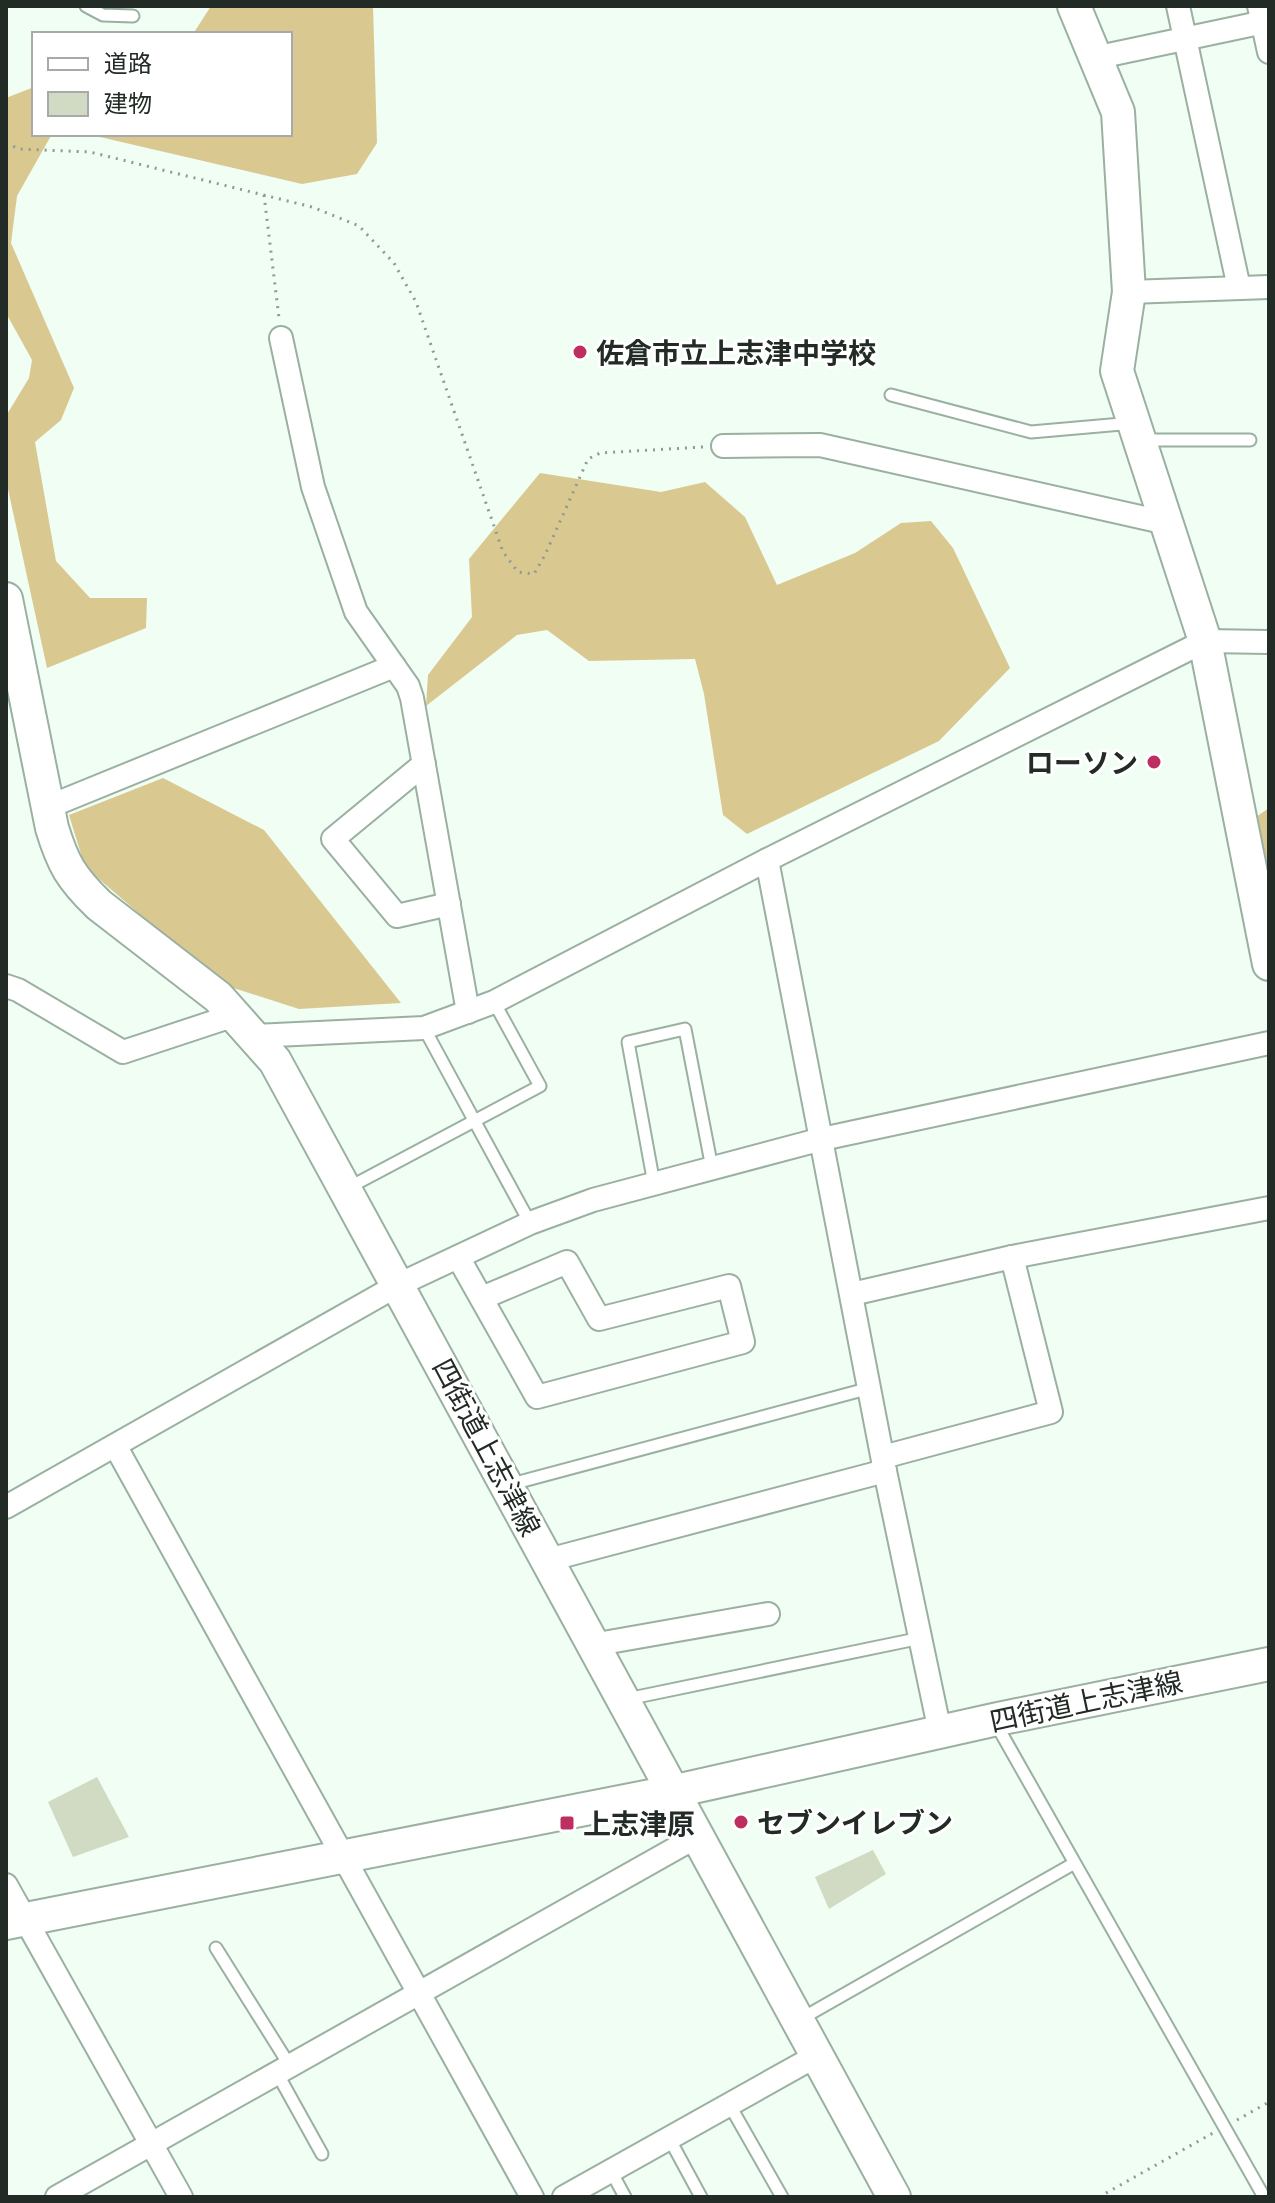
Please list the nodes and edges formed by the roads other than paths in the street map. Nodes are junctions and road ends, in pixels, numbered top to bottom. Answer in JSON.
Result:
{"nodes":[{"id":1,"x":86,"y":6,"type":"edge"},
{"id":2,"x":1074,"y":6,"type":"edge"},
{"id":3,"x":1178,"y":6,"type":"edge"},
{"id":4,"x":133,"y":16,"type":"dead end"},
{"id":5,"x":1264,"y":16,"type":"edge"},
{"id":6,"x":1185,"y":39,"type":"junction"},
{"id":7,"x":1269,"y":52,"type":"edge"},
{"id":8,"x":1094,"y":58,"type":"junction"},
{"id":9,"x":1269,"y":287,"type":"edge"},
{"id":10,"x":1239,"y":288,"type":"junction"},
{"id":11,"x":1129,"y":292,"type":"junction"},
{"id":12,"x":281,"y":338,"type":"road end"},
{"id":13,"x":891,"y":395,"type":"dead end"},
{"id":14,"x":1137,"y":432,"type":"junction"},
{"id":15,"x":1250,"y":440,"type":"dead end"},
{"id":16,"x":723,"y":446,"type":"road end"},
{"id":17,"x":1167,"y":523,"type":"junction"},
{"id":18,"x":6,"y":599,"type":"edge"},
{"id":19,"x":1205,"y":641,"type":"junction"},
{"id":20,"x":1269,"y":642,"type":"edge"},
{"id":21,"x":394,"y":666,"type":"junction"},
{"id":22,"x":14,"y":684,"type":"edge"},
{"id":23,"x":424,"y":764,"type":"junction"},
{"id":24,"x":48,"y":807,"type":"junction"},
{"id":25,"x":767,"y":860,"type":"junction"},
{"id":26,"x":449,"y":904,"type":"junction"},
{"id":27,"x":1269,"y":964,"type":"edge"},
{"id":28,"x":6,"y":986,"type":"edge"},
{"id":29,"x":494,"y":1002,"type":"junction"},
{"id":30,"x":468,"y":1012,"type":"junction"},
{"id":31,"x":245,"y":1026,"type":"junction"},
{"id":32,"x":424,"y":1028,"type":"junction"},
{"id":33,"x":1269,"y":1043,"type":"edge"},
{"id":34,"x":475,"y":1122,"type":"junction"},
{"id":35,"x":822,"y":1139,"type":"junction"},
{"id":36,"x":712,"y":1168,"type":"junction"},
{"id":37,"x":654,"y":1184,"type":"junction"},
{"id":38,"x":346,"y":1189,"type":"junction"},
{"id":39,"x":1269,"y":1208,"type":"edge"},
{"id":40,"x":530,"y":1223,"type":"junction"},
{"id":41,"x":458,"y":1257,"type":"junction"},
{"id":42,"x":1012,"y":1257,"type":"junction"},
{"id":43,"x":398,"y":1285,"type":"junction"},
{"id":44,"x":852,"y":1294,"type":"junction"},
{"id":45,"x":482,"y":1298,"type":"junction"},
{"id":46,"x":870,"y":1388,"type":"junction"},
{"id":47,"x":116,"y":1447,"type":"junction"},
{"id":48,"x":884,"y":1464,"type":"junction"},
{"id":49,"x":507,"y":1485,"type":"junction"},
{"id":50,"x":6,"y":1507,"type":"edge"},
{"id":51,"x":548,"y":1560,"type":"junction"},
{"id":52,"x":768,"y":1614,"type":"dead end"},
{"id":53,"x":921,"y":1638,"type":"junction"},
{"id":54,"x":592,"y":1645,"type":"junction"},
{"id":55,"x":1269,"y":1664,"type":"edge"},
{"id":56,"x":622,"y":1700,"type":"junction"},
{"id":57,"x":993,"y":1720,"type":"junction"},
{"id":58,"x":940,"y":1732,"type":"junction"},
{"id":59,"x":671,"y":1792,"type":"junction"},
{"id":60,"x":696,"y":1837,"type":"junction"},
{"id":61,"x":343,"y":1857,"type":"junction"},
{"id":62,"x":1073,"y":1864,"type":"junction"},
{"id":63,"x":6,"y":1885,"type":"edge"},
{"id":64,"x":16,"y":1921,"type":"edge"},
{"id":65,"x":216,"y":1948,"type":"dead end"},
{"id":66,"x":418,"y":1994,"type":"junction"},
{"id":67,"x":797,"y":2022,"type":"junction"},
{"id":68,"x":816,"y":2056,"type":"junction"},
{"id":69,"x":283,"y":2070,"type":"junction"},
{"id":70,"x":729,"y":2104,"type":"junction"},
{"id":71,"x":669,"y":2138,"type":"junction"},
{"id":72,"x":151,"y":2144,"type":"junction"},
{"id":73,"x":322,"y":2154,"type":"dead end"},
{"id":74,"x":611,"y":2171,"type":"junction"},
{"id":75,"x":57,"y":2197,"type":"edge"},
{"id":76,"x":181,"y":2197,"type":"edge"},
{"id":77,"x":532,"y":2197,"type":"edge"},
{"id":78,"x":564,"y":2197,"type":"edge"},
{"id":79,"x":625,"y":2197,"type":"edge"},
{"id":80,"x":701,"y":2197,"type":"edge"},
{"id":81,"x":782,"y":2197,"type":"edge"},
{"id":82,"x":894,"y":2197,"type":"edge"},
{"id":83,"x":1264,"y":2197,"type":"edge"}],
"edges":[{"from":1,"to":4,"type":"lane"},
{"from":2,"to":8,"type":"street"},
{"from":3,"to":6,"type":"street"},
{"from":5,"to":6,"type":"street"},
{"from":5,"to":7,"type":"street"},
{"from":6,"to":8,"type":"street"},
{"from":6,"to":10,"type":"street"},
{"from":8,"to":11,"type":"street"},
{"from":9,"to":10,"type":"street"},
{"from":10,"to":11,"type":"street"},
{"from":11,"to":14,"type":"street"},
{"from":12,"to":21,"type":"street"},
{"from":13,"to":14,"type":"lane"},
{"from":14,"to":15,"type":"lane"},
{"from":14,"to":17,"type":"street"},
{"from":16,"to":17,"type":"street"},
{"from":17,"to":19,"type":"street"},
{"from":18,"to":22,"type":"street","name":"四街道上志津線"},
{"from":19,"to":20,"type":"street"},
{"from":19,"to":25,"type":"street"},
{"from":19,"to":27,"type":"street"},
{"from":21,"to":23,"type":"street"},
{"from":21,"to":24,"type":"street"},
{"from":22,"to":24,"type":"street","name":"四街道上志津線"},
{"from":23,"to":26,"type":"street"},
{"from":23,"to":26,"type":"street"},
{"from":24,"to":31,"type":"street","name":"四街道上志津線"},
{"from":25,"to":29,"type":"street"},
{"from":25,"to":35,"type":"street"},
{"from":26,"to":30,"type":"street"},
{"from":28,"to":31,"type":"street"},
{"from":29,"to":30,"type":"street"},
{"from":29,"to":34,"type":"lane"},
{"from":30,"to":32,"type":"street"},
{"from":31,"to":32,"type":"street"},
{"from":31,"to":38,"type":"street","name":"四街道上志津線"},
{"from":32,"to":34,"type":"lane"},
{"from":33,"to":35,"type":"street"},
{"from":34,"to":38,"type":"lane"},
{"from":34,"to":40,"type":"lane"},
{"from":35,"to":36,"type":"street"},
{"from":35,"to":44,"type":"street"},
{"from":36,"to":37,"type":"street"},
{"from":36,"to":37,"type":"lane"},
{"from":37,"to":40,"type":"street"},
{"from":38,"to":43,"type":"street","name":"四街道上志津線"},
{"from":39,"to":42,"type":"street"},
{"from":40,"to":41,"type":"street"},
{"from":41,"to":43,"type":"street"},
{"from":41,"to":45,"type":"street"},
{"from":42,"to":44,"type":"street"},
{"from":42,"to":48,"type":"street"},
{"from":43,"to":47,"type":"street"},
{"from":43,"to":49,"type":"street","name":"四街道上志津線"},
{"from":44,"to":46,"type":"street"},
{"from":45,"to":45,"type":"street"},
{"from":46,"to":48,"type":"street"},
{"from":46,"to":49,"type":"lane"},
{"from":47,"to":50,"type":"street"},
{"from":47,"to":61,"type":"street"},
{"from":48,"to":51,"type":"street"},
{"from":48,"to":53,"type":"street"},
{"from":49,"to":51,"type":"street","name":"四街道上志津線"},
{"from":51,"to":54,"type":"street","name":"四街道上志津線"},
{"from":52,"to":54,"type":"street"},
{"from":53,"to":56,"type":"lane"},
{"from":53,"to":58,"type":"street"},
{"from":54,"to":56,"type":"street","name":"四街道上志津線"},
{"from":55,"to":57,"type":"street","name":"四街道上志津線"},
{"from":56,"to":59,"type":"street","name":"四街道上志津線"},
{"from":57,"to":58,"type":"street","name":"四街道上志津線"},
{"from":57,"to":62,"type":"lane"},
{"from":58,"to":59,"type":"street","name":"四街道上志津線"},
{"from":59,"to":60,"type":"street"},
{"from":59,"to":61,"type":"street"},
{"from":60,"to":66,"type":"street"},
{"from":60,"to":67,"type":"street"},
{"from":61,"to":64,"type":"street"},
{"from":61,"to":66,"type":"street"},
{"from":62,"to":67,"type":"lane"},
{"from":62,"to":83,"type":"lane"},
{"from":63,"to":64,"type":"street"},
{"from":64,"to":72,"type":"street"},
{"from":65,"to":69,"type":"lane"},
{"from":66,"to":69,"type":"street"},
{"from":66,"to":77,"type":"street"},
{"from":67,"to":68,"type":"street"},
{"from":68,"to":70,"type":"street"},
{"from":68,"to":82,"type":"street"},
{"from":69,"to":72,"type":"street"},
{"from":69,"to":73,"type":"lane"},
{"from":70,"to":71,"type":"street"},
{"from":70,"to":81,"type":"lane"},
{"from":71,"to":74,"type":"street"},
{"from":71,"to":80,"type":"lane"},
{"from":72,"to":75,"type":"street"},
{"from":72,"to":76,"type":"street"},
{"from":74,"to":78,"type":"street"},
{"from":74,"to":79,"type":"lane"}]}
